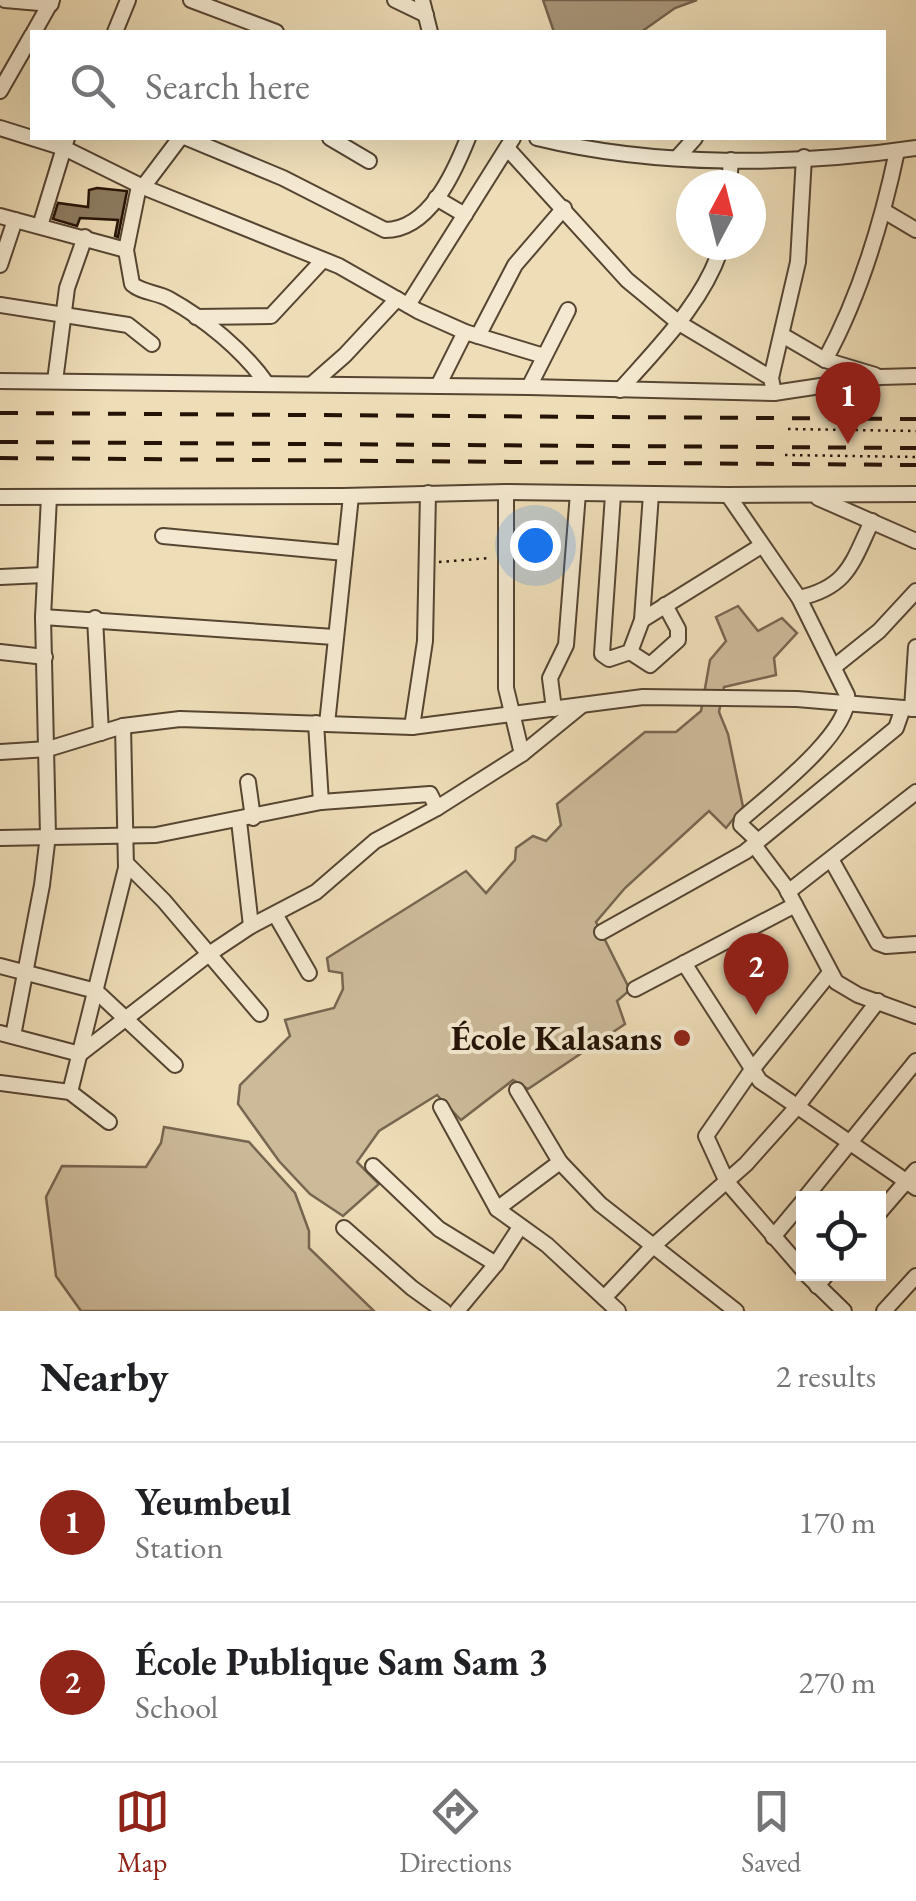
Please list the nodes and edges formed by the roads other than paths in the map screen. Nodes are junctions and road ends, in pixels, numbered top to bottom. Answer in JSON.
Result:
{"nodes":[{"id":1,"x":5,"y":0,"type":"edge"},
{"id":2,"x":128,"y":0,"type":"edge"},
{"id":3,"x":191,"y":0,"type":"edge"},
{"id":4,"x":396,"y":0,"type":"edge"},
{"id":5,"x":51,"y":2,"type":"edge"},
{"id":6,"x":424,"y":7,"type":"edge"},
{"id":7,"x":242,"y":18,"type":"junction"},
{"id":8,"x":35,"y":30,"type":"edge"},
{"id":9,"x":116,"y":30,"type":"edge"},
{"id":10,"x":237,"y":30,"type":"edge"},
{"id":11,"x":271,"y":30,"type":"edge"},
{"id":12,"x":30,"y":39,"type":"edge"},
{"id":13,"x":0,"y":90,"type":"edge"},
{"id":14,"x":0,"y":128,"type":"edge"},
{"id":15,"x":30,"y":135,"type":"edge"},
{"id":16,"x":181,"y":140,"type":"edge"},
{"id":17,"x":188,"y":140,"type":"edge"},
{"id":18,"x":333,"y":140,"type":"edge"},
{"id":19,"x":467,"y":140,"type":"edge"},
{"id":20,"x":546,"y":140,"type":"edge"},
{"id":21,"x":693,"y":140,"type":"edge"},
{"id":22,"x":65,"y":143,"type":"edge"},
{"id":23,"x":510,"y":143,"type":"edge"},
{"id":24,"x":916,"y":148,"type":"edge"},
{"id":25,"x":897,"y":151,"type":"junction"},
{"id":26,"x":804,"y":157,"type":"junction"},
{"id":27,"x":677,"y":158,"type":"junction"},
{"id":28,"x":732,"y":160,"type":"junction"},
{"id":29,"x":369,"y":162,"type":"dead end"},
{"id":30,"x":731,"y":170,"type":"edge"},
{"id":31,"x":141,"y":186,"type":"junction"},
{"id":32,"x":436,"y":198,"type":"junction"},
{"id":33,"x":564,"y":208,"type":"junction"},
{"id":34,"x":884,"y":211,"type":"junction"},
{"id":35,"x":465,"y":215,"type":"junction"},
{"id":36,"x":8,"y":218,"type":"edge"},
{"id":37,"x":40,"y":226,"type":"junction"},
{"id":38,"x":916,"y":230,"type":"edge"},
{"id":39,"x":85,"y":237,"type":"junction"},
{"id":40,"x":126,"y":250,"type":"junction"},
{"id":41,"x":323,"y":260,"type":"junction"},
{"id":42,"x":717,"y":260,"type":"edge"},
{"id":43,"x":0,"y":265,"type":"edge"},
{"id":44,"x":402,"y":302,"type":"junction"},
{"id":45,"x":0,"y":305,"type":"edge"},
{"id":46,"x":568,"y":310,"type":"dead end"},
{"id":47,"x":62,"y":316,"type":"junction"},
{"id":48,"x":196,"y":317,"type":"junction"},
{"id":49,"x":679,"y":323,"type":"junction"},
{"id":50,"x":472,"y":334,"type":"junction"},
{"id":51,"x":782,"y":335,"type":"junction"},
{"id":52,"x":152,"y":344,"type":"dead end"},
{"id":53,"x":544,"y":356,"type":"junction"},
{"id":54,"x":825,"y":360,"type":"junction"},
{"id":55,"x":916,"y":376,"type":"edge"},
{"id":56,"x":880,"y":377,"type":"junction"},
{"id":57,"x":771,"y":378,"type":"junction"},
{"id":58,"x":55,"y":380,"type":"junction"},
{"id":59,"x":0,"y":381,"type":"edge"},
{"id":60,"x":267,"y":384,"type":"junction"},
{"id":61,"x":311,"y":384,"type":"junction"},
{"id":62,"x":438,"y":386,"type":"junction"},
{"id":63,"x":529,"y":387,"type":"junction"},
{"id":64,"x":620,"y":390,"type":"junction"},
{"id":65,"x":774,"y":394,"type":"junction"},
{"id":66,"x":506,"y":492,"type":"junction"},
{"id":67,"x":428,"y":493,"type":"junction"},
{"id":68,"x":578,"y":493,"type":"junction"},
{"id":69,"x":613,"y":494,"type":"junction"},
{"id":70,"x":652,"y":494,"type":"junction"},
{"id":71,"x":808,"y":494,"type":"junction"},
{"id":72,"x":916,"y":494,"type":"edge"},
{"id":73,"x":728,"y":495,"type":"junction"},
{"id":74,"x":0,"y":496,"type":"edge"},
{"id":75,"x":351,"y":496,"type":"junction"},
{"id":76,"x":49,"y":497,"type":"junction"},
{"id":77,"x":872,"y":521,"type":"junction"},
{"id":78,"x":163,"y":536,"type":"dead end"},
{"id":79,"x":916,"y":541,"type":"edge"},
{"id":80,"x":762,"y":546,"type":"junction"},
{"id":81,"x":345,"y":554,"type":"junction"},
{"id":82,"x":44,"y":576,"type":"junction"},
{"id":83,"x":0,"y":577,"type":"edge"},
{"id":84,"x":916,"y":592,"type":"edge"},
{"id":85,"x":799,"y":598,"type":"junction"},
{"id":86,"x":665,"y":605,"type":"junction"},
{"id":87,"x":43,"y":617,"type":"junction"},
{"id":88,"x":95,"y":618,"type":"junction"},
{"id":89,"x":642,"y":620,"type":"junction"},
{"id":90,"x":334,"y":637,"type":"junction"},
{"id":91,"x":916,"y":647,"type":"edge"},
{"id":92,"x":0,"y":652,"type":"edge"},
{"id":93,"x":630,"y":652,"type":"junction"},
{"id":94,"x":45,"y":657,"type":"junction"},
{"id":95,"x":834,"y":667,"type":"junction"},
{"id":96,"x":849,"y":704,"type":"junction"},
{"id":97,"x":581,"y":706,"type":"junction"},
{"id":98,"x":554,"y":709,"type":"junction"},
{"id":99,"x":910,"y":709,"type":"edge"},
{"id":100,"x":510,"y":714,"type":"junction"},
{"id":101,"x":322,"y":724,"type":"junction"},
{"id":102,"x":123,"y":726,"type":"junction"},
{"id":103,"x":412,"y":727,"type":"junction"},
{"id":104,"x":101,"y":733,"type":"junction"},
{"id":105,"x":48,"y":749,"type":"junction"},
{"id":106,"x":0,"y":752,"type":"edge"},
{"id":107,"x":522,"y":754,"type":"junction"},
{"id":108,"x":248,"y":782,"type":"dead end"},
{"id":109,"x":916,"y":792,"type":"edge"},
{"id":110,"x":322,"y":802,"type":"junction"},
{"id":111,"x":436,"y":808,"type":"junction"},
{"id":112,"x":246,"y":819,"type":"junction"},
{"id":113,"x":48,"y":835,"type":"junction"},
{"id":114,"x":128,"y":836,"type":"junction"},
{"id":115,"x":0,"y":838,"type":"edge"},
{"id":116,"x":756,"y":843,"type":"junction"},
{"id":117,"x":832,"y":860,"type":"junction"},
{"id":118,"x":126,"y":863,"type":"junction"},
{"id":119,"x":791,"y":898,"type":"junction"},
{"id":120,"x":275,"y":914,"type":"junction"},
{"id":121,"x":251,"y":926,"type":"junction"},
{"id":122,"x":602,"y":932,"type":"dead end"},
{"id":123,"x":916,"y":944,"type":"edge"},
{"id":124,"x":209,"y":954,"type":"junction"},
{"id":125,"x":684,"y":963,"type":"junction"},
{"id":126,"x":0,"y":966,"type":"edge"},
{"id":127,"x":24,"y":971,"type":"junction"},
{"id":128,"x":309,"y":973,"type":"dead end"},
{"id":129,"x":830,"y":974,"type":"junction"},
{"id":130,"x":635,"y":989,"type":"dead end"},
{"id":131,"x":96,"y":991,"type":"junction"},
{"id":132,"x":878,"y":1002,"type":"junction"},
{"id":133,"x":260,"y":1014,"type":"dead end"},
{"id":134,"x":916,"y":1016,"type":"edge"},
{"id":135,"x":124,"y":1018,"type":"junction"},
{"id":136,"x":6,"y":1034,"type":"edge"},
{"id":137,"x":80,"y":1054,"type":"junction"},
{"id":138,"x":916,"y":1061,"type":"edge"},
{"id":139,"x":174,"y":1065,"type":"dead end"},
{"id":140,"x":751,"y":1070,"type":"junction"},
{"id":141,"x":0,"y":1083,"type":"edge"},
{"id":142,"x":517,"y":1090,"type":"dead end"},
{"id":143,"x":70,"y":1092,"type":"junction"},
{"id":144,"x":441,"y":1107,"type":"dead end"},
{"id":145,"x":796,"y":1108,"type":"junction"},
{"id":146,"x":109,"y":1122,"type":"dead end"},
{"id":147,"x":849,"y":1144,"type":"junction"},
{"id":148,"x":560,"y":1162,"type":"junction"},
{"id":149,"x":374,"y":1166,"type":"dead end"},
{"id":150,"x":913,"y":1180,"type":"edge"},
{"id":151,"x":727,"y":1182,"type":"junction"},
{"id":152,"x":811,"y":1191,"type":"edge"},
{"id":153,"x":886,"y":1206,"type":"edge"},
{"id":154,"x":497,"y":1209,"type":"junction"},
{"id":155,"x":796,"y":1209,"type":"edge"},
{"id":156,"x":520,"y":1226,"type":"junction"},
{"id":157,"x":344,"y":1228,"type":"dead end"},
{"id":158,"x":773,"y":1237,"type":"junction"},
{"id":159,"x":652,"y":1247,"type":"junction"},
{"id":160,"x":796,"y":1262,"type":"edge"},
{"id":161,"x":496,"y":1264,"type":"junction"},
{"id":162,"x":916,"y":1276,"type":"edge"},
{"id":163,"x":823,"y":1281,"type":"edge"},
{"id":164,"x":604,"y":1298,"type":"junction"},
{"id":165,"x":444,"y":1311,"type":"edge"},
{"id":166,"x":457,"y":1311,"type":"edge"},
{"id":167,"x":618,"y":1311,"type":"edge"},
{"id":168,"x":736,"y":1311,"type":"edge"},
{"id":169,"x":844,"y":1311,"type":"edge"},
{"id":170,"x":884,"y":1311,"type":"edge"}],
"edges":[{"from":1,"to":5,"type":"street"},
{"from":2,"to":9,"type":"street"},
{"from":3,"to":7,"type":"street"},
{"from":4,"to":6,"type":"street"},
{"from":5,"to":8,"type":"street"},
{"from":7,"to":10,"type":"street"},
{"from":7,"to":11,"type":"street"},
{"from":12,"to":13,"type":"street"},
{"from":14,"to":15,"type":"street"},
{"from":16,"to":31,"type":"street"},
{"from":17,"to":32,"type":"street"},
{"from":18,"to":29,"type":"street"},
{"from":19,"to":32,"type":"street"},
{"from":20,"to":27,"type":"street"},
{"from":21,"to":27,"type":"street"},
{"from":22,"to":31,"type":"street"},
{"from":22,"to":37,"type":"street"},
{"from":23,"to":33,"type":"street"},
{"from":23,"to":35,"type":"street"},
{"from":24,"to":25,"type":"street"},
{"from":25,"to":26,"type":"street"},
{"from":25,"to":34,"type":"street"},
{"from":26,"to":28,"type":"street"},
{"from":26,"to":51,"type":"street"},
{"from":27,"to":28,"type":"street"},
{"from":28,"to":30,"type":"street"},
{"from":31,"to":40,"type":"street"},
{"from":31,"to":41,"type":"street"},
{"from":32,"to":35,"type":"street"},
{"from":33,"to":49,"type":"street"},
{"from":33,"to":50,"type":"street"},
{"from":34,"to":38,"type":"street"},
{"from":34,"to":54,"type":"street"},
{"from":35,"to":44,"type":"street"},
{"from":36,"to":37,"type":"street"},
{"from":36,"to":43,"type":"street"},
{"from":37,"to":39,"type":"street"},
{"from":39,"to":40,"type":"street"},
{"from":39,"to":47,"type":"street"},
{"from":40,"to":48,"type":"street"},
{"from":41,"to":44,"type":"street"},
{"from":41,"to":48,"type":"street"},
{"from":42,"to":49,"type":"street"},
{"from":44,"to":50,"type":"street"},
{"from":44,"to":61,"type":"street"},
{"from":45,"to":47,"type":"street"},
{"from":46,"to":53,"type":"street"},
{"from":47,"to":52,"type":"street"},
{"from":47,"to":58,"type":"street"},
{"from":48,"to":60,"type":"street"},
{"from":49,"to":57,"type":"street"},
{"from":49,"to":64,"type":"street"},
{"from":50,"to":53,"type":"street"},
{"from":50,"to":62,"type":"street"},
{"from":51,"to":54,"type":"street"},
{"from":51,"to":57,"type":"street"},
{"from":53,"to":63,"type":"street"},
{"from":54,"to":56,"type":"street"},
{"from":55,"to":56,"type":"street"},
{"from":56,"to":65,"type":"street"},
{"from":57,"to":65,"type":"street"},
{"from":58,"to":59,"type":"street"},
{"from":58,"to":60,"type":"street"},
{"from":60,"to":61,"type":"street"},
{"from":61,"to":62,"type":"street"},
{"from":62,"to":63,"type":"street"},
{"from":63,"to":64,"type":"street"},
{"from":64,"to":65,"type":"street"},
{"from":66,"to":67,"type":"street"},
{"from":66,"to":68,"type":"street"},
{"from":66,"to":100,"type":"street"},
{"from":67,"to":75,"type":"street"},
{"from":67,"to":103,"type":"street"},
{"from":68,"to":69,"type":"street"},
{"from":68,"to":98,"type":"street"},
{"from":69,"to":70,"type":"street"},
{"from":69,"to":93,"type":"street"},
{"from":70,"to":73,"type":"street"},
{"from":70,"to":89,"type":"street"},
{"from":71,"to":72,"type":"street"},
{"from":71,"to":73,"type":"street"},
{"from":71,"to":77,"type":"street"},
{"from":73,"to":80,"type":"street"},
{"from":74,"to":76,"type":"street"},
{"from":75,"to":76,"type":"street"},
{"from":75,"to":81,"type":"street"},
{"from":76,"to":82,"type":"street"},
{"from":77,"to":79,"type":"street"},
{"from":77,"to":85,"type":"street"},
{"from":78,"to":81,"type":"street"},
{"from":80,"to":85,"type":"street"},
{"from":80,"to":86,"type":"street"},
{"from":81,"to":90,"type":"street"},
{"from":82,"to":83,"type":"street"},
{"from":82,"to":87,"type":"street"},
{"from":84,"to":95,"type":"street"},
{"from":85,"to":95,"type":"street"},
{"from":86,"to":89,"type":"street"},
{"from":86,"to":93,"type":"street"},
{"from":87,"to":88,"type":"street"},
{"from":87,"to":94,"type":"street"},
{"from":88,"to":90,"type":"street"},
{"from":88,"to":104,"type":"street"},
{"from":89,"to":93,"type":"street"},
{"from":90,"to":101,"type":"street"},
{"from":91,"to":99,"type":"street"},
{"from":92,"to":94,"type":"street"},
{"from":94,"to":105,"type":"street"},
{"from":95,"to":96,"type":"street"},
{"from":96,"to":97,"type":"street"},
{"from":96,"to":99,"type":"street"},
{"from":96,"to":116,"type":"street"},
{"from":97,"to":98,"type":"street"},
{"from":97,"to":107,"type":"street"},
{"from":98,"to":100,"type":"street"},
{"from":99,"to":116,"type":"street"},
{"from":100,"to":103,"type":"street"},
{"from":100,"to":107,"type":"street"},
{"from":101,"to":102,"type":"street"},
{"from":101,"to":103,"type":"street"},
{"from":101,"to":110,"type":"street"},
{"from":102,"to":104,"type":"street"},
{"from":102,"to":114,"type":"street"},
{"from":104,"to":105,"type":"street"},
{"from":105,"to":106,"type":"street"},
{"from":105,"to":113,"type":"street"},
{"from":107,"to":111,"type":"street"},
{"from":108,"to":112,"type":"street"},
{"from":109,"to":117,"type":"street"},
{"from":110,"to":111,"type":"street"},
{"from":110,"to":112,"type":"street"},
{"from":111,"to":120,"type":"street"},
{"from":112,"to":114,"type":"street"},
{"from":112,"to":121,"type":"street"},
{"from":113,"to":114,"type":"street"},
{"from":113,"to":115,"type":"street"},
{"from":113,"to":127,"type":"street"},
{"from":114,"to":118,"type":"street"},
{"from":116,"to":119,"type":"street"},
{"from":116,"to":122,"type":"street"},
{"from":117,"to":119,"type":"street"},
{"from":117,"to":123,"type":"street"},
{"from":118,"to":124,"type":"street"},
{"from":118,"to":131,"type":"street"},
{"from":119,"to":125,"type":"street"},
{"from":119,"to":129,"type":"street"},
{"from":120,"to":121,"type":"street"},
{"from":120,"to":128,"type":"street"},
{"from":121,"to":124,"type":"street"},
{"from":124,"to":133,"type":"street"},
{"from":124,"to":135,"type":"street"},
{"from":125,"to":130,"type":"street"},
{"from":125,"to":140,"type":"street"},
{"from":126,"to":127,"type":"street"},
{"from":127,"to":131,"type":"street"},
{"from":127,"to":136,"type":"street"},
{"from":129,"to":132,"type":"street"},
{"from":129,"to":140,"type":"street"},
{"from":131,"to":135,"type":"street"},
{"from":131,"to":137,"type":"street"},
{"from":132,"to":134,"type":"street"},
{"from":132,"to":145,"type":"street"},
{"from":135,"to":137,"type":"street"},
{"from":135,"to":139,"type":"street"},
{"from":136,"to":137,"type":"street"},
{"from":137,"to":143,"type":"street"},
{"from":138,"to":147,"type":"street"},
{"from":140,"to":145,"type":"street"},
{"from":140,"to":151,"type":"street"},
{"from":141,"to":143,"type":"street"},
{"from":142,"to":148,"type":"street"},
{"from":143,"to":146,"type":"street"},
{"from":144,"to":154,"type":"street"},
{"from":145,"to":147,"type":"street"},
{"from":145,"to":151,"type":"street"},
{"from":147,"to":150,"type":"street"},
{"from":147,"to":152,"type":"street"},
{"from":148,"to":154,"type":"street"},
{"from":148,"to":159,"type":"street"},
{"from":149,"to":161,"type":"street"},
{"from":150,"to":153,"type":"street"},
{"from":151,"to":158,"type":"street"},
{"from":151,"to":159,"type":"street"},
{"from":154,"to":156,"type":"street"},
{"from":155,"to":158,"type":"street"},
{"from":156,"to":161,"type":"street"},
{"from":156,"to":164,"type":"street"},
{"from":157,"to":165,"type":"street"},
{"from":158,"to":160,"type":"street"},
{"from":159,"to":164,"type":"street"},
{"from":159,"to":168,"type":"street"},
{"from":161,"to":166,"type":"street"},
{"from":162,"to":170,"type":"street"},
{"from":163,"to":169,"type":"street"},
{"from":164,"to":167,"type":"street"}]}
